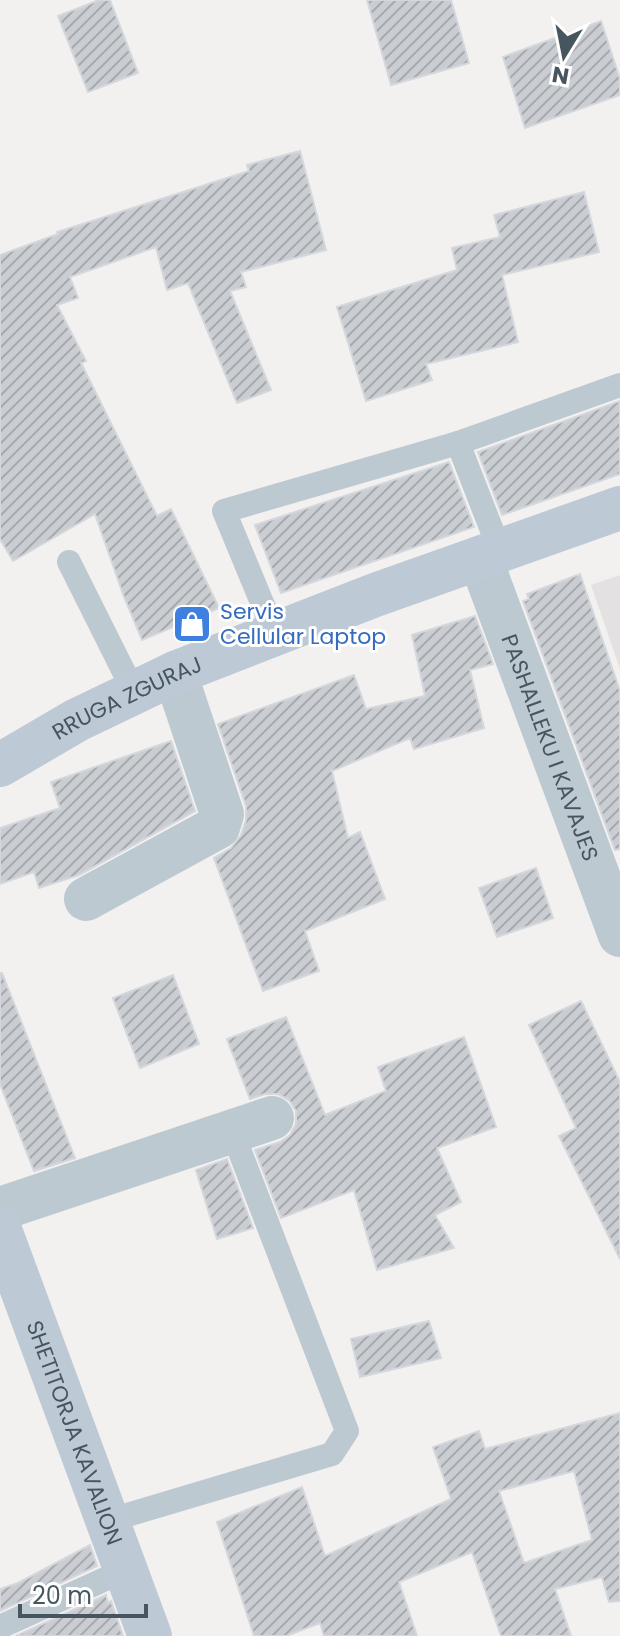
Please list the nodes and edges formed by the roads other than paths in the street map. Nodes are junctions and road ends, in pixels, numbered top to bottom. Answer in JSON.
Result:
{"nodes":[{"id":1,"x":620,"y":385,"type":"edge"},
{"id":2,"x":458,"y":443,"type":"junction"},
{"id":3,"x":620,"y":508,"type":"edge"},
{"id":4,"x":490,"y":555,"type":"junction"},
{"id":5,"x":69,"y":562,"type":"dead end"},
{"id":6,"x":275,"y":634,"type":"junction"},
{"id":7,"x":175,"y":673,"type":"junction"},
{"id":8,"x":134,"y":692,"type":"junction"},
{"id":9,"x":0,"y":765,"type":"edge"},
{"id":10,"x":86,"y":899,"type":"dead end"},
{"id":11,"x":620,"y":935,"type":"edge"},
{"id":12,"x":252,"y":1124,"type":"joint"},
{"id":13,"x":0,"y":1209,"type":"edge"},
{"id":14,"x":0,"y":1230,"type":"edge"},
{"id":15,"x":107,"y":1521,"type":"junction"},
{"id":16,"x":125,"y":1570,"type":"junction"},
{"id":17,"x":0,"y":1627,"type":"edge"},
{"id":18,"x":150,"y":1636,"type":"edge"}],
"edges":[{"from":1,"to":2,"type":"lane"},
{"from":2,"to":4,"type":"lane"},
{"from":2,"to":6,"type":"lane"},
{"from":3,"to":4,"type":"main road","name":"RRUGA ZGURAJ"},
{"from":4,"to":6,"type":"main road","name":"RRUGA ZGURAJ"},
{"from":4,"to":11,"type":"street","name":"PASHALLEKU I KAVAJES"},
{"from":5,"to":8,"type":"lane"},
{"from":6,"to":7,"type":"main road","name":"RRUGA ZGURAJ"},
{"from":7,"to":8,"type":"main road","name":"RRUGA ZGURAJ"},
{"from":7,"to":10,"type":"street"},
{"from":8,"to":9,"type":"main road","name":"RRUGA ZGURAJ"},
{"from":12,"to":13,"type":"street"},
{"from":12,"to":15,"type":"lane"},
{"from":14,"to":15,"type":"main road","name":"SHETITORJA KAVALION"},
{"from":15,"to":16,"type":"main road","name":"SHETITORJA KAVALION"},
{"from":16,"to":17,"type":"lane"},
{"from":16,"to":18,"type":"main road","name":"SHETITORJA KAVALION"}]}
